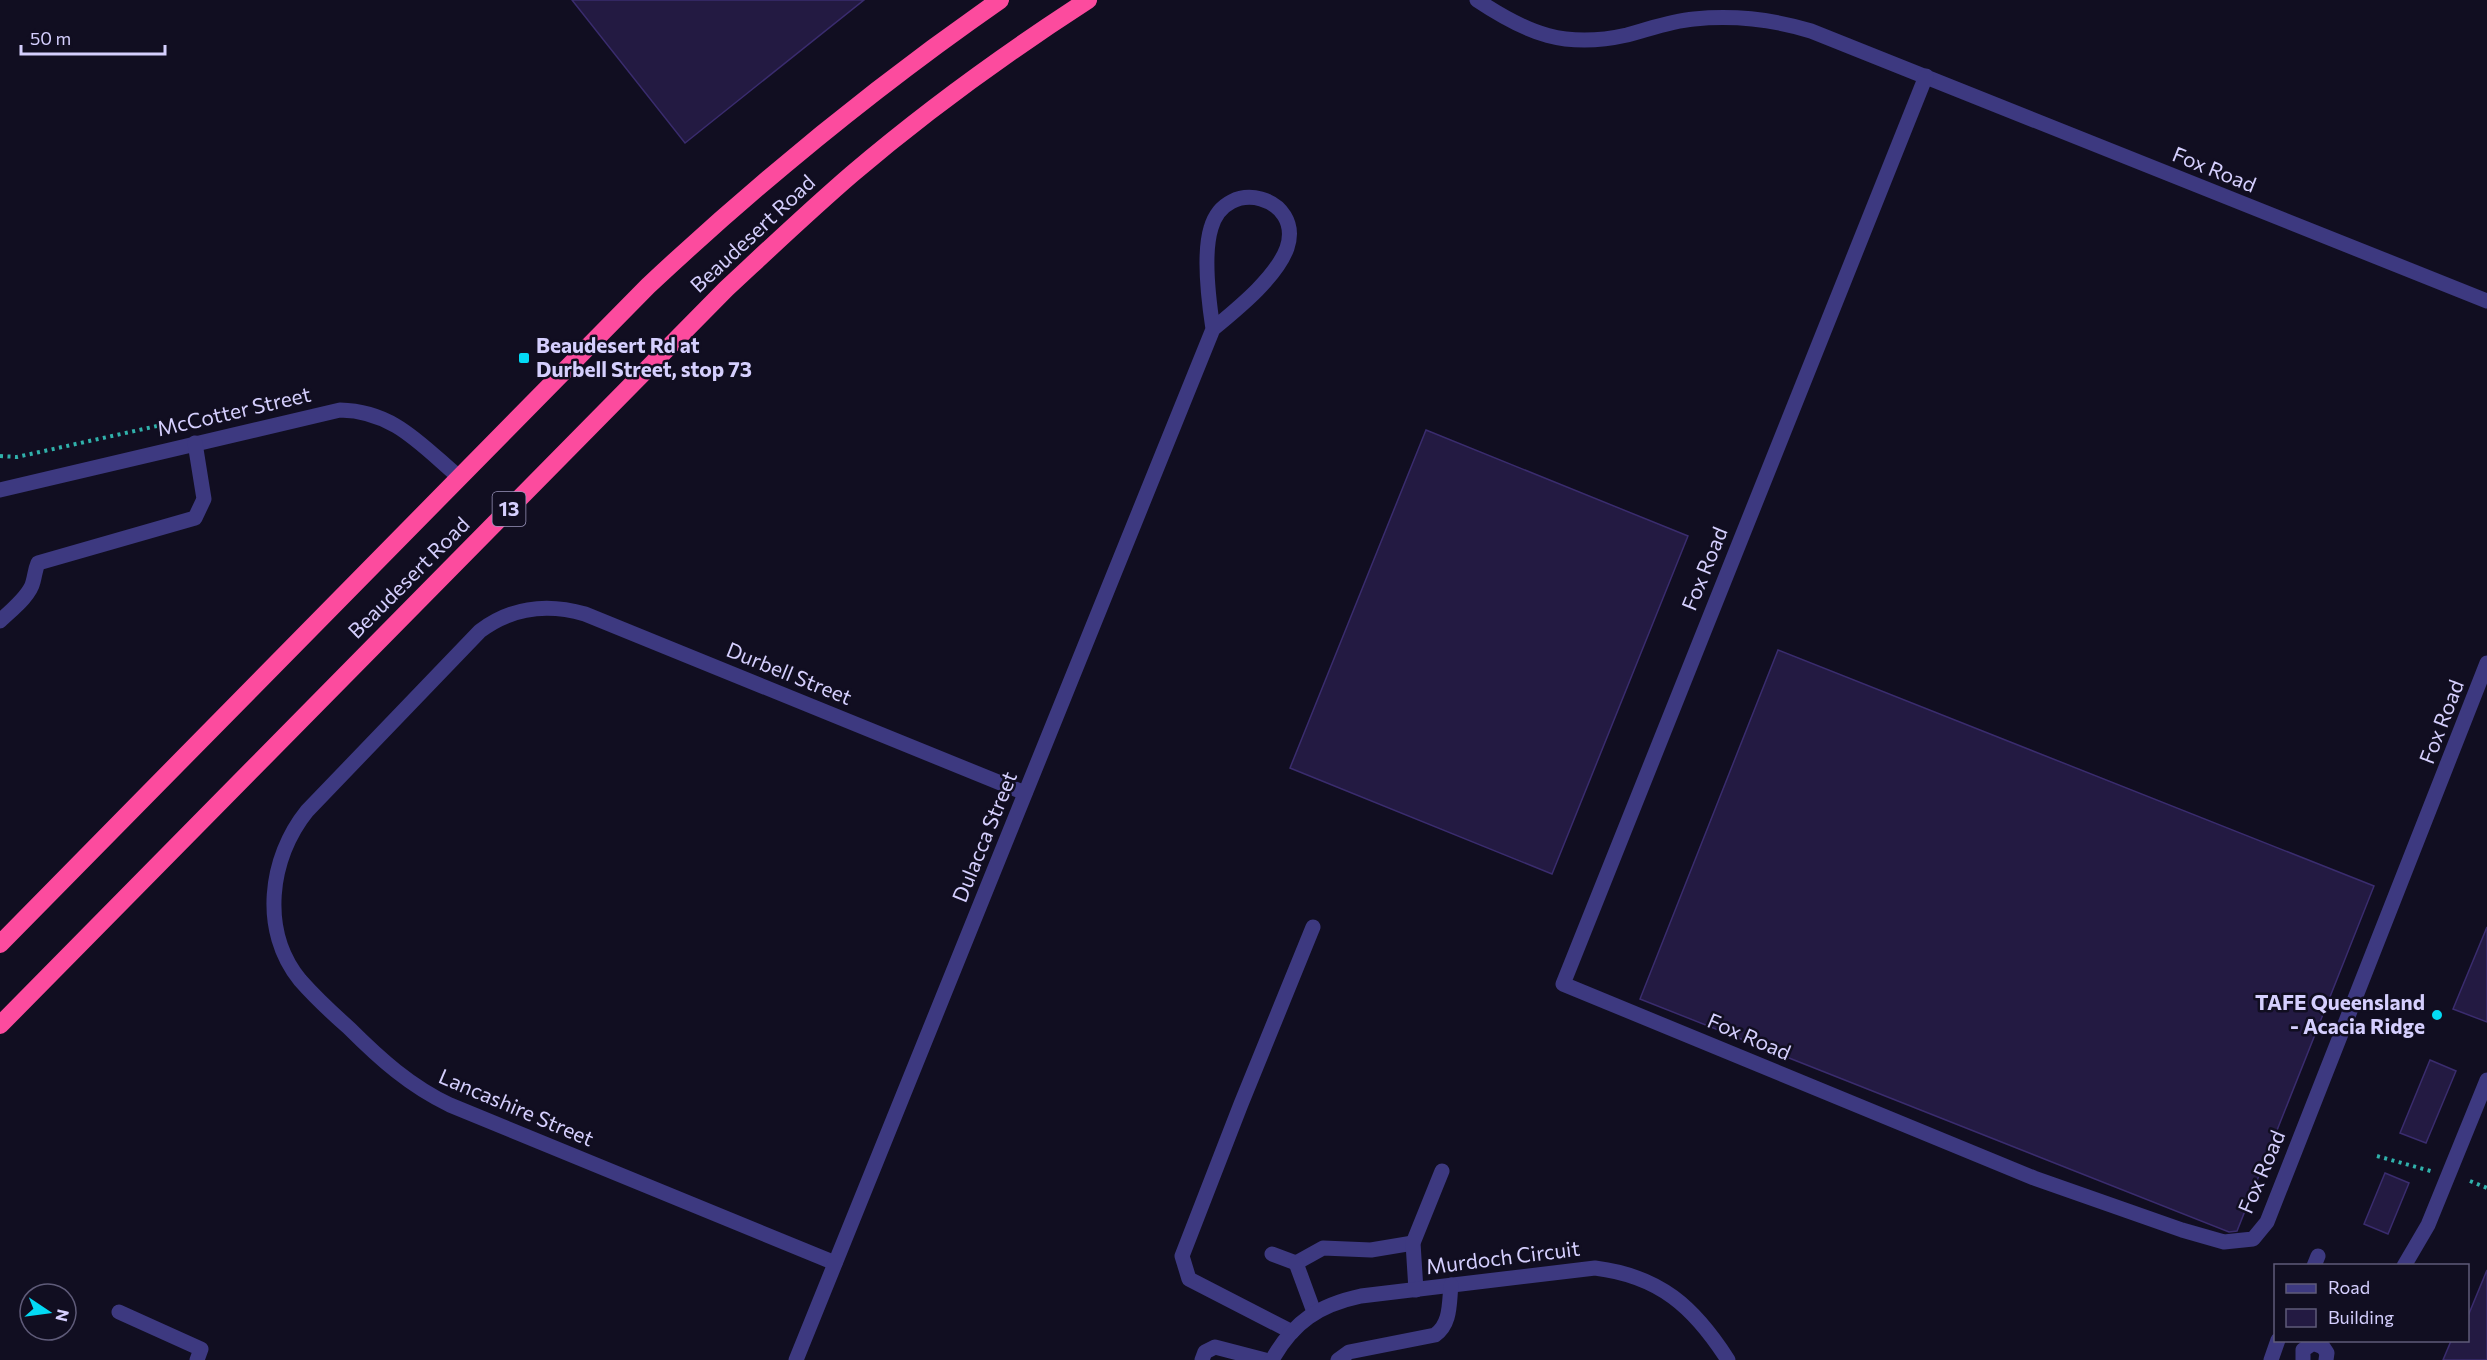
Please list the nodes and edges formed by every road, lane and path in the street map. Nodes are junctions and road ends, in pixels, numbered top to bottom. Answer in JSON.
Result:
{"nodes":[{"id":1,"x":1000,"y":0,"type":"edge"},
{"id":2,"x":1088,"y":0,"type":"edge"},
{"id":3,"x":1477,"y":0,"type":"edge"},
{"id":4,"x":1926,"y":76,"type":"junction"},
{"id":5,"x":2487,"y":302,"type":"edge"},
{"id":6,"x":1213,"y":329,"type":"junction"},
{"id":7,"x":157,"y":426,"type":"dead end"},
{"id":8,"x":195,"y":443,"type":"junction"},
{"id":9,"x":0,"y":456,"type":"edge"},
{"id":10,"x":460,"y":478,"type":"junction"},
{"id":11,"x":0,"y":490,"type":"edge"},
{"id":12,"x":533,"y":608,"type":"joint"},
{"id":13,"x":0,"y":621,"type":"edge"},
{"id":14,"x":2487,"y":663,"type":"edge"},
{"id":15,"x":1025,"y":793,"type":"junction"},
{"id":16,"x":1313,"y":927,"type":"dead end"},
{"id":17,"x":0,"y":944,"type":"edge"},
{"id":18,"x":0,"y":1025,"type":"edge"},
{"id":19,"x":2487,"y":1080,"type":"edge"},
{"id":20,"x":2484,"y":1097,"type":"edge"},
{"id":21,"x":2377,"y":1155,"type":"dead end"},
{"id":22,"x":1442,"y":1171,"type":"dead end"},
{"id":23,"x":2435,"y":1172,"type":"dead end"},
{"id":24,"x":2470,"y":1181,"type":"dead end"},
{"id":25,"x":2487,"y":1188,"type":"edge"},
{"id":26,"x":1413,"y":1243,"type":"junction"},
{"id":27,"x":1272,"y":1254,"type":"dead end"},
{"id":28,"x":835,"y":1263,"type":"junction"},
{"id":29,"x":1296,"y":1263,"type":"junction"},
{"id":30,"x":2405,"y":1264,"type":"edge"},
{"id":31,"x":1451,"y":1285,"type":"junction"},
{"id":32,"x":1416,"y":1290,"type":"junction"},
{"id":33,"x":119,"y":1312,"type":"dead end"},
{"id":34,"x":1314,"y":1312,"type":"junction"},
{"id":35,"x":1292,"y":1332,"type":"junction"},
{"id":36,"x":2278,"y":1342,"type":"edge"},
{"id":37,"x":2322,"y":1342,"type":"edge"},
{"id":38,"x":197,"y":1360,"type":"edge"},
{"id":39,"x":796,"y":1360,"type":"edge"},
{"id":40,"x":1202,"y":1360,"type":"edge"},
{"id":41,"x":1265,"y":1360,"type":"edge"},
{"id":42,"x":1272,"y":1360,"type":"edge"},
{"id":43,"x":1338,"y":1360,"type":"edge"},
{"id":44,"x":1728,"y":1360,"type":"edge"},
{"id":45,"x":2271,"y":1360,"type":"edge"},
{"id":46,"x":2303,"y":1360,"type":"edge"},
{"id":47,"x":2326,"y":1360,"type":"edge"}],
"edges":[{"from":1,"to":10,"type":"highway","name":"Beaudesert Road"},
{"from":2,"to":18,"type":"highway","name":"Beaudesert Road","number":"13"},
{"from":3,"to":4,"type":"street","name":"Fox Road"},
{"from":4,"to":5,"type":"street","name":"Fox Road"},
{"from":4,"to":14,"type":"street","name":"Fox Road"},
{"from":6,"to":6,"type":"street","name":"Dulacca Street"},
{"from":6,"to":15,"type":"street","name":"Dulacca Street"},
{"from":7,"to":9,"type":"path"},
{"from":8,"to":10,"type":"street","name":"McCotter Street"},
{"from":8,"to":11,"type":"street","name":"McCotter Street"},
{"from":8,"to":13,"type":"street"},
{"from":10,"to":17,"type":"highway","name":"Beaudesert Road"},
{"from":12,"to":15,"type":"street","name":"Durbell Street"},
{"from":12,"to":28,"type":"street","name":"Lancashire Street"},
{"from":15,"to":28,"type":"street","name":"Dulacca Street"},
{"from":16,"to":35,"type":"street"},
{"from":19,"to":20,"type":"street"},
{"from":20,"to":30,"type":"street"},
{"from":21,"to":23,"type":"path"},
{"from":22,"to":26,"type":"street"},
{"from":24,"to":25,"type":"path"},
{"from":26,"to":29,"type":"street"},
{"from":26,"to":32,"type":"street"},
{"from":27,"to":29,"type":"street"},
{"from":28,"to":39,"type":"street","name":"Dulacca Street"},
{"from":29,"to":34,"type":"street"},
{"from":31,"to":32,"type":"street","name":"Murdoch Circuit"},
{"from":31,"to":43,"type":"street"},
{"from":31,"to":44,"type":"street","name":"Murdoch Circuit"},
{"from":32,"to":34,"type":"street","name":"Murdoch Circuit"},
{"from":33,"to":38,"type":"street"},
{"from":34,"to":35,"type":"street","name":"Murdoch Circuit"},
{"from":35,"to":42,"type":"street","name":"Murdoch Circuit"},
{"from":36,"to":45,"type":"street"},
{"from":37,"to":46,"type":"street"},
{"from":37,"to":47,"type":"street"},
{"from":40,"to":41,"type":"street"}]}
